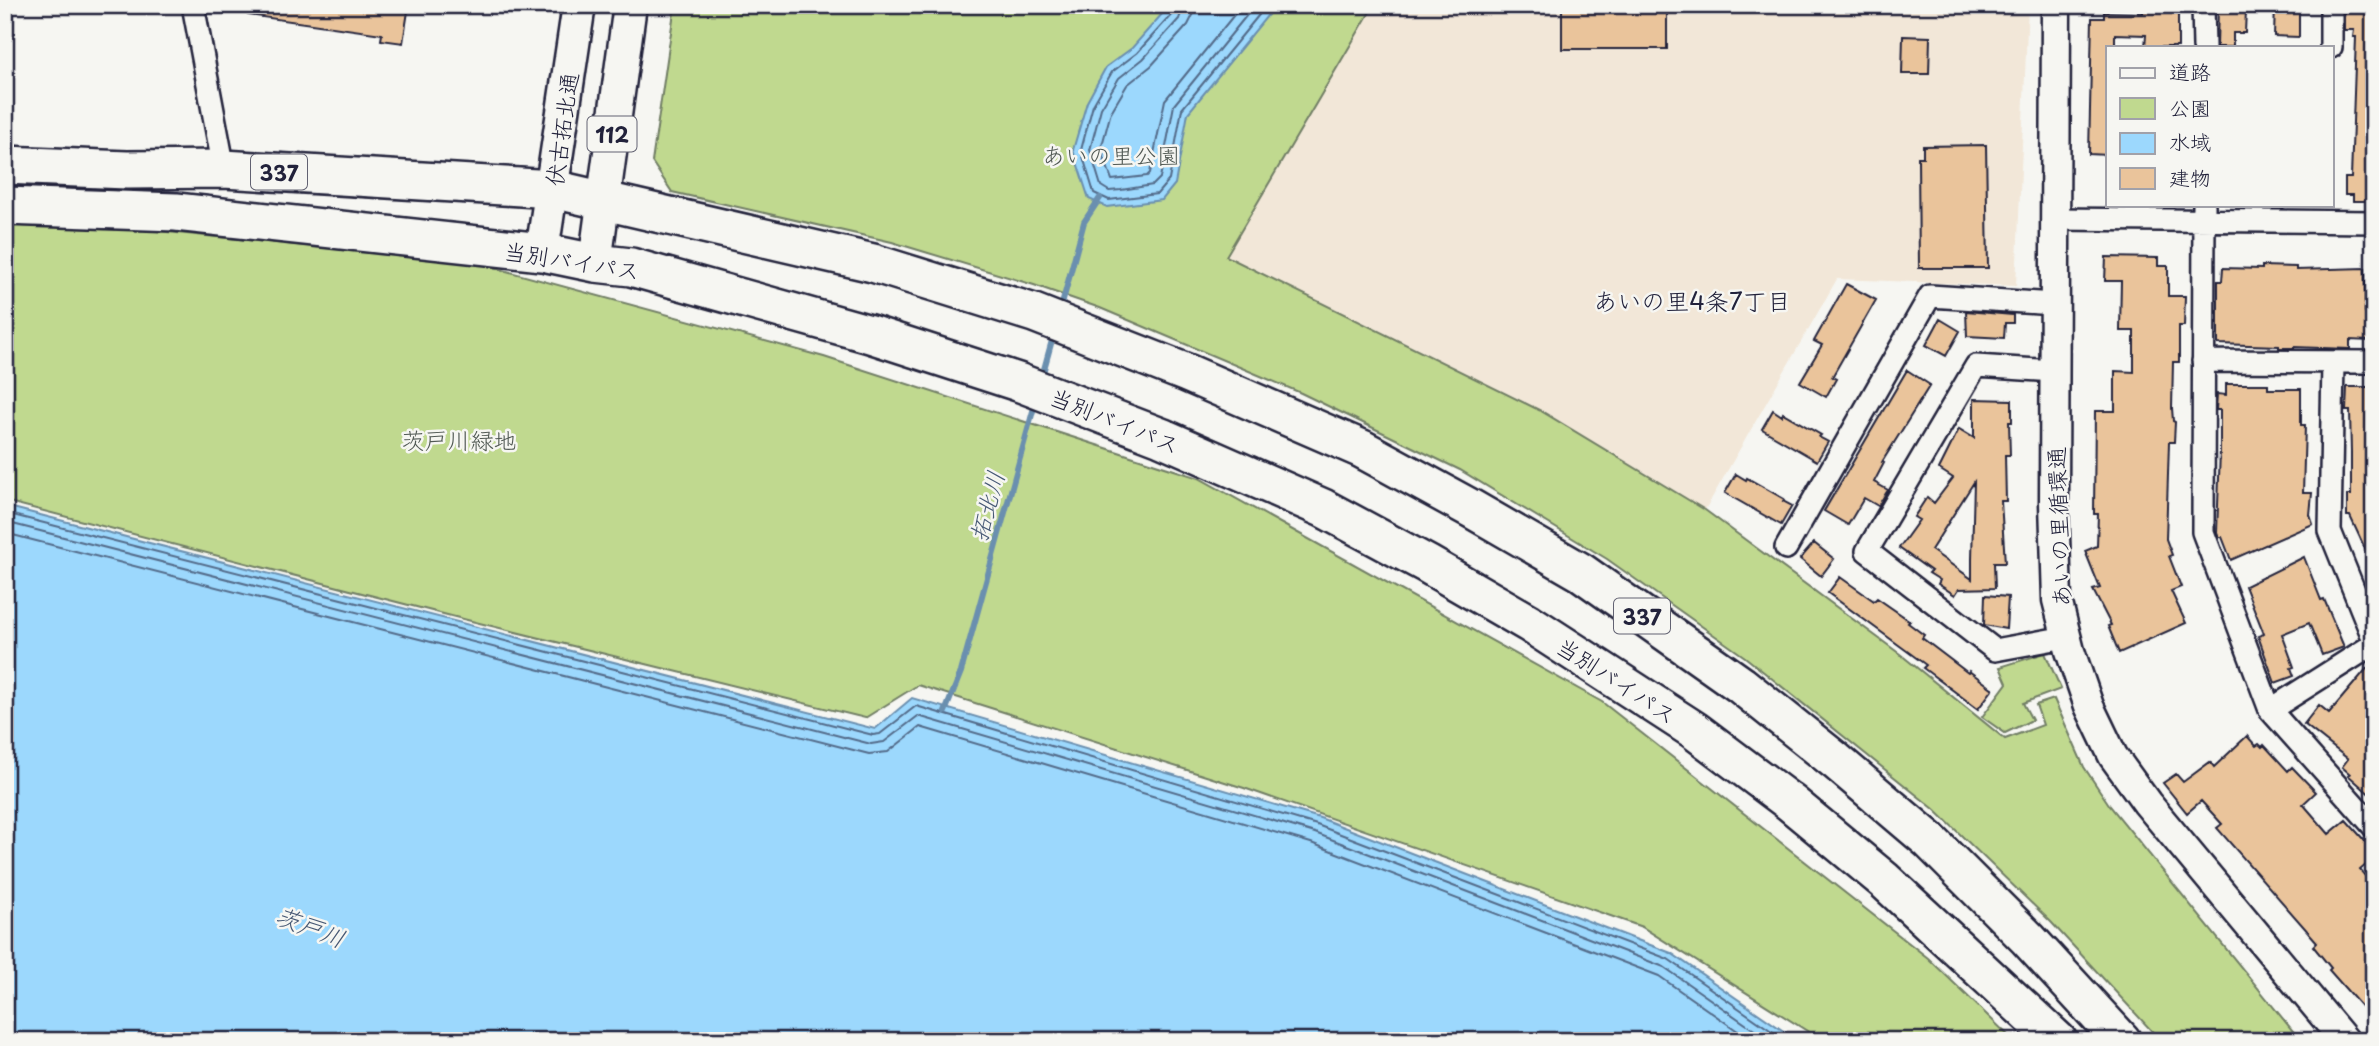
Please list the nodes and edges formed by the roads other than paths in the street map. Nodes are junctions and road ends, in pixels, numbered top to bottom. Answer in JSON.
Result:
{"nodes":[{"id":1,"x":193,"y":5,"type":"edge"},
{"id":2,"x":579,"y":5,"type":"edge"},
{"id":3,"x":630,"y":5,"type":"edge"},
{"id":4,"x":2056,"y":5,"type":"edge"},
{"id":5,"x":2203,"y":5,"type":"edge"},
{"id":6,"x":2331,"y":5,"type":"edge"},
{"id":7,"x":2204,"y":46,"type":"edge"},
{"id":8,"x":2331,"y":46,"type":"edge"},
{"id":9,"x":5,"y":165,"type":"edge"},
{"id":10,"x":224,"y":169,"type":"junction"},
{"id":11,"x":553,"y":190,"type":"junction"},
{"id":12,"x":602,"y":202,"type":"junction"},
{"id":13,"x":5,"y":205,"type":"edge"},
{"id":14,"x":2204,"y":213,"type":"edge"},
{"id":15,"x":2331,"y":213,"type":"edge"},
{"id":16,"x":2054,"y":219,"type":"junction"},
{"id":17,"x":2374,"y":222,"type":"edge"},
{"id":18,"x":542,"y":252,"type":"junction"},
{"id":19,"x":595,"y":263,"type":"junction"},
{"id":20,"x":2054,"y":304,"type":"junction"},
{"id":21,"x":2203,"y":361,"type":"junction"},
{"id":22,"x":2333,"y":362,"type":"junction"},
{"id":23,"x":2374,"y":362,"type":"edge"},
{"id":24,"x":2054,"y":371,"type":"junction"},
{"id":25,"x":1786,"y":548,"type":"dead end"},
{"id":26,"x":2066,"y":637,"type":"junction"},
{"id":27,"x":2374,"y":642,"type":"edge"},
{"id":28,"x":2270,"y":710,"type":"junction"},
{"id":29,"x":2374,"y":827,"type":"edge"},
{"id":30,"x":2058,"y":1041,"type":"edge"},
{"id":31,"x":2122,"y":1041,"type":"edge"},
{"id":32,"x":2345,"y":1041,"type":"edge"}],
"edges":[{"from":1,"to":10,"type":"street"},
{"from":2,"to":11,"type":"main road","name":"伏古拓北通","number":"112"},
{"from":3,"to":12,"type":"main road","number":"112"},
{"from":4,"to":16,"type":"street","name":"あいの里循環通"},
{"from":5,"to":7,"type":"street"},
{"from":6,"to":8,"type":"street"},
{"from":9,"to":10,"type":"highway","number":"337"},
{"from":10,"to":11,"type":"highway","number":"337"},
{"from":11,"to":12,"type":"highway","number":"337"},
{"from":11,"to":18,"type":"main road","name":"伏古拓北通","number":"112"},
{"from":12,"to":19,"type":"main road","number":"112"},
{"from":12,"to":31,"type":"highway","number":"337"},
{"from":13,"to":18,"type":"highway","name":"当別バイパス","number":"337"},
{"from":14,"to":15,"type":"street"},
{"from":14,"to":16,"type":"street"},
{"from":14,"to":21,"type":"street"},
{"from":15,"to":17,"type":"street"},
{"from":16,"to":20,"type":"street","name":"あいの里循環通"},
{"from":18,"to":19,"type":"highway","name":"当別バイパス","number":"337"},
{"from":19,"to":30,"type":"highway","name":"当別バイパス","number":"337"},
{"from":20,"to":24,"type":"street","name":"あいの里循環通"},
{"from":20,"to":25,"type":"street"},
{"from":21,"to":22,"type":"street"},
{"from":21,"to":28,"type":"street"},
{"from":22,"to":23,"type":"street"},
{"from":22,"to":27,"type":"street"},
{"from":24,"to":26,"type":"street","name":"あいの里循環通"},
{"from":24,"to":26,"type":"street"},
{"from":26,"to":32,"type":"street","name":"あいの里循環通"},
{"from":27,"to":28,"type":"street"},
{"from":28,"to":29,"type":"street"}]}
